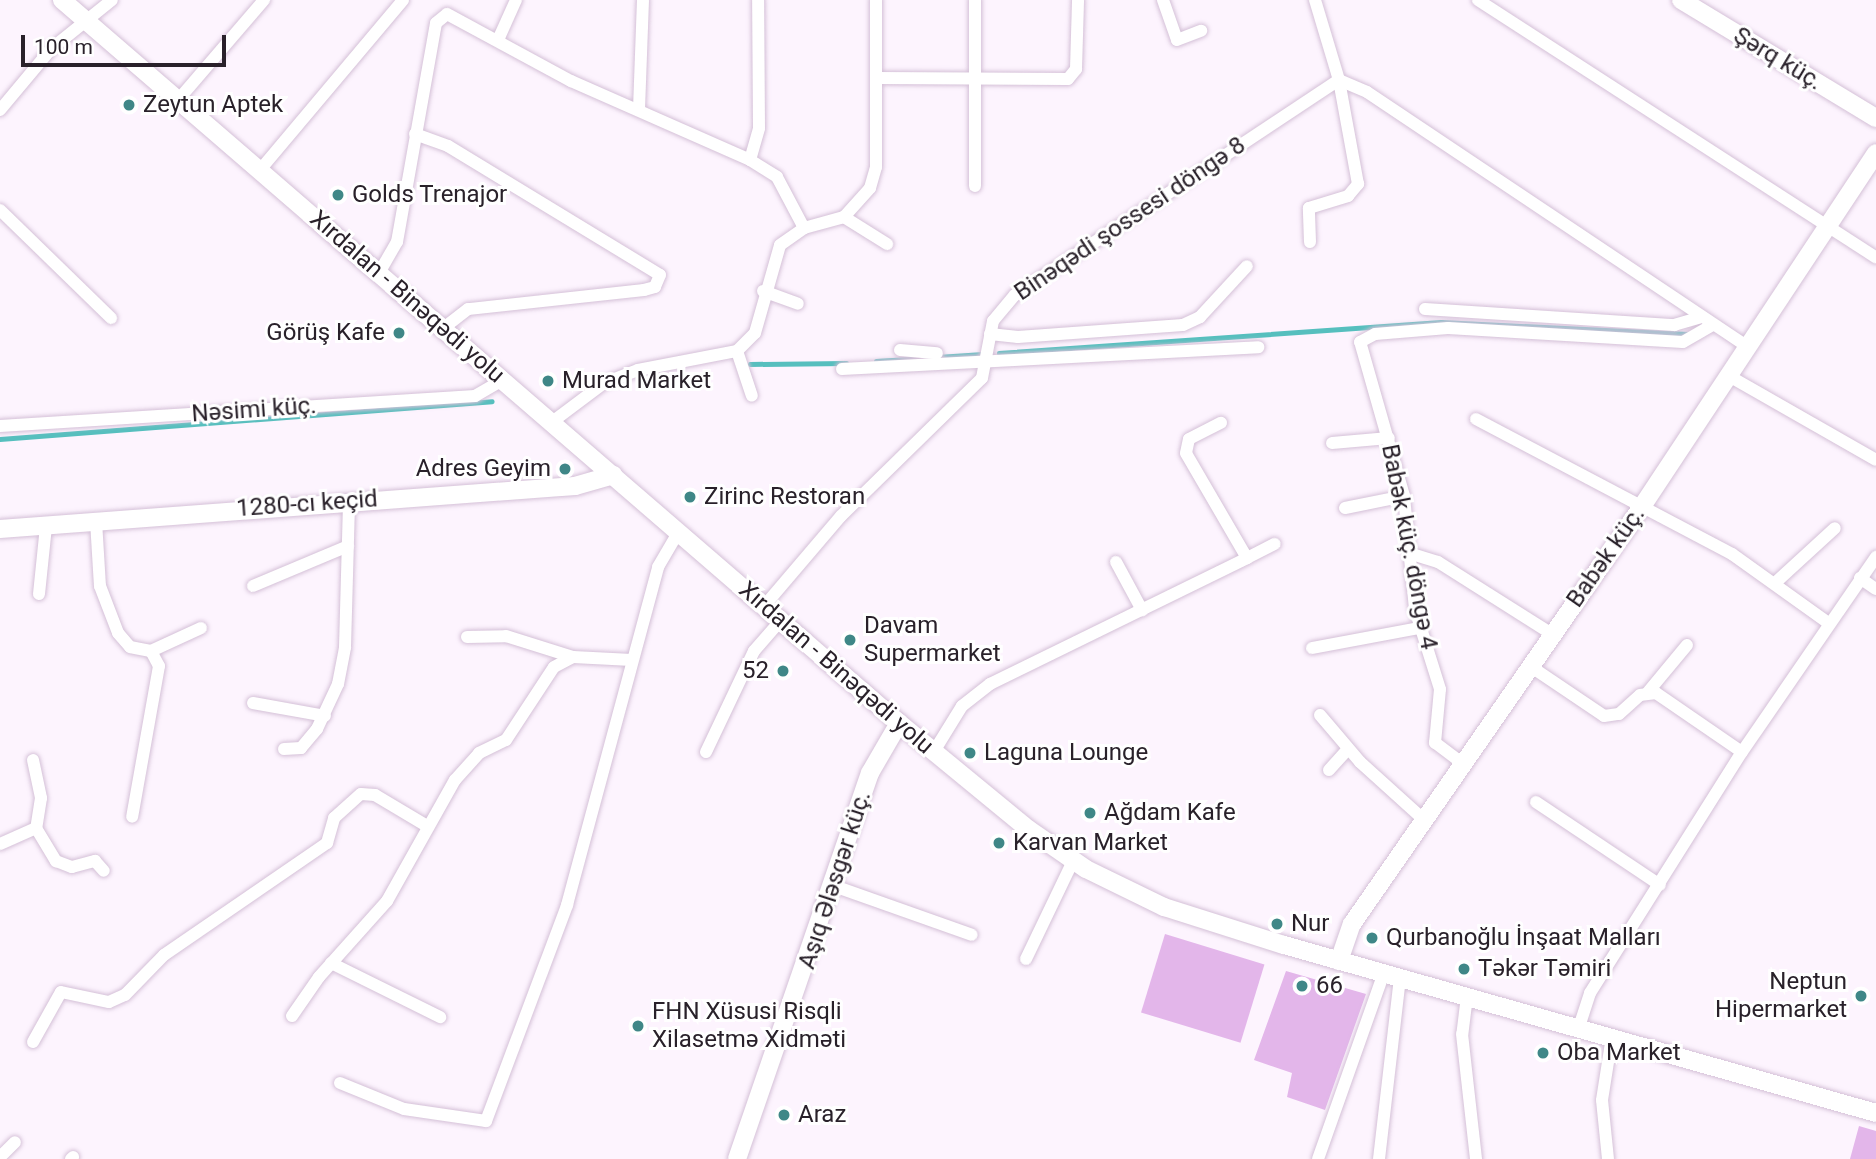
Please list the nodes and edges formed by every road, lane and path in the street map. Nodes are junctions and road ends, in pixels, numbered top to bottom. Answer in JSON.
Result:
{"nodes":[{"id":1,"x":62,"y":0,"type":"edge"},
{"id":2,"x":112,"y":0,"type":"edge"},
{"id":3,"x":264,"y":0,"type":"edge"},
{"id":4,"x":403,"y":0,"type":"edge"},
{"id":5,"x":516,"y":0,"type":"edge"},
{"id":6,"x":643,"y":0,"type":"edge"},
{"id":7,"x":758,"y":0,"type":"edge"},
{"id":8,"x":876,"y":0,"type":"edge"},
{"id":9,"x":975,"y":0,"type":"edge"},
{"id":10,"x":1078,"y":0,"type":"edge"},
{"id":11,"x":1089,"y":0,"type":"edge"},
{"id":12,"x":1163,"y":0,"type":"edge"},
{"id":13,"x":1315,"y":0,"type":"edge"},
{"id":14,"x":1478,"y":0,"type":"edge"},
{"id":15,"x":1681,"y":0,"type":"edge"},
{"id":16,"x":86,"y":22,"type":"junction"},
{"id":17,"x":1201,"y":31,"type":"dead end"},
{"id":18,"x":498,"y":40,"type":"junction"},
{"id":19,"x":876,"y":78,"type":"junction"},
{"id":20,"x":975,"y":79,"type":"junction"},
{"id":21,"x":1339,"y":80,"type":"junction"},
{"id":22,"x":178,"y":100,"type":"junction"},
{"id":23,"x":639,"y":109,"type":"junction"},
{"id":24,"x":0,"y":110,"type":"edge"},
{"id":25,"x":1876,"y":118,"type":"edge"},
{"id":26,"x":415,"y":134,"type":"junction"},
{"id":27,"x":1876,"y":153,"type":"edge"},
{"id":28,"x":750,"y":160,"type":"junction"},
{"id":29,"x":260,"y":170,"type":"junction"},
{"id":30,"x":975,"y":186,"type":"dead end"},
{"id":31,"x":0,"y":210,"type":"edge"},
{"id":32,"x":844,"y":217,"type":"junction"},
{"id":33,"x":1829,"y":227,"type":"junction"},
{"id":34,"x":804,"y":228,"type":"junction"},
{"id":35,"x":1310,"y":242,"type":"dead end"},
{"id":36,"x":887,"y":244,"type":"dead end"},
{"id":37,"x":1876,"y":257,"type":"edge"},
{"id":38,"x":1247,"y":266,"type":"dead end"},
{"id":39,"x":379,"y":273,"type":"junction"},
{"id":40,"x":763,"y":290,"type":"junction"},
{"id":41,"x":798,"y":304,"type":"dead end"},
{"id":42,"x":1425,"y":310,"type":"dead end"},
{"id":43,"x":111,"y":318,"type":"dead end"},
{"id":44,"x":1699,"y":318,"type":"junction"},
{"id":45,"x":1711,"y":326,"type":"junction"},
{"id":46,"x":444,"y":328,"type":"junction"},
{"id":47,"x":990,"y":334,"type":"junction"},
{"id":48,"x":1258,"y":347,"type":"dead end"},
{"id":49,"x":1748,"y":347,"type":"junction"},
{"id":50,"x":901,"y":350,"type":"dead end"},
{"id":51,"x":737,"y":351,"type":"junction"},
{"id":52,"x":990,"y":353,"type":"junction"},
{"id":53,"x":842,"y":369,"type":"dead end"},
{"id":54,"x":1729,"y":376,"type":"junction"},
{"id":55,"x":503,"y":380,"type":"junction"},
{"id":56,"x":752,"y":396,"type":"dead end"},
{"id":57,"x":1476,"y":419,"type":"dead end"},
{"id":58,"x":552,"y":422,"type":"junction"},
{"id":59,"x":1221,"y":423,"type":"dead end"},
{"id":60,"x":0,"y":426,"type":"edge"},
{"id":61,"x":1388,"y":438,"type":"junction"},
{"id":62,"x":1332,"y":443,"type":"dead end"},
{"id":63,"x":1876,"y":460,"type":"edge"},
{"id":64,"x":613,"y":475,"type":"junction"},
{"id":65,"x":1404,"y":496,"type":"junction"},
{"id":66,"x":349,"y":502,"type":"junction"},
{"id":67,"x":1643,"y":505,"type":"junction"},
{"id":68,"x":1345,"y":508,"type":"dead end"},
{"id":69,"x":96,"y":522,"type":"junction"},
{"id":70,"x":46,"y":526,"type":"junction"},
{"id":71,"x":1835,"y":528,"type":"dead end"},
{"id":72,"x":0,"y":529,"type":"edge"},
{"id":73,"x":679,"y":531,"type":"junction"},
{"id":74,"x":1275,"y":544,"type":"dead end"},
{"id":75,"x":348,"y":545,"type":"junction"},
{"id":76,"x":1412,"y":554,"type":"junction"},
{"id":77,"x":1876,"y":557,"type":"edge"},
{"id":78,"x":1247,"y":558,"type":"junction"},
{"id":79,"x":1116,"y":562,"type":"dead end"},
{"id":80,"x":1860,"y":578,"type":"junction"},
{"id":81,"x":1775,"y":583,"type":"junction"},
{"id":82,"x":253,"y":586,"type":"dead end"},
{"id":83,"x":1876,"y":589,"type":"edge"},
{"id":84,"x":39,"y":594,"type":"dead end"},
{"id":85,"x":765,"y":605,"type":"junction"},
{"id":86,"x":1142,"y":610,"type":"junction"},
{"id":87,"x":782,"y":620,"type":"junction"},
{"id":88,"x":1827,"y":622,"type":"junction"},
{"id":89,"x":201,"y":628,"type":"dead end"},
{"id":90,"x":1419,"y":628,"type":"junction"},
{"id":91,"x":1552,"y":634,"type":"junction"},
{"id":92,"x":467,"y":637,"type":"dead end"},
{"id":93,"x":1687,"y":645,"type":"dead end"},
{"id":94,"x":1312,"y":648,"type":"dead end"},
{"id":95,"x":150,"y":651,"type":"junction"},
{"id":96,"x":573,"y":657,"type":"junction"},
{"id":97,"x":632,"y":660,"type":"junction"},
{"id":98,"x":1530,"y":666,"type":"junction"},
{"id":99,"x":1648,"y":692,"type":"junction"},
{"id":100,"x":253,"y":703,"type":"dead end"},
{"id":101,"x":1320,"y":715,"type":"dead end"},
{"id":102,"x":325,"y":716,"type":"junction"},
{"id":103,"x":898,"y":723,"type":"junction"},
{"id":104,"x":284,"y":749,"type":"dead end"},
{"id":105,"x":1348,"y":749,"type":"junction"},
{"id":106,"x":706,"y":752,"type":"dead end"},
{"id":107,"x":1741,"y":752,"type":"junction"},
{"id":108,"x":933,"y":753,"type":"junction"},
{"id":109,"x":33,"y":760,"type":"dead end"},
{"id":110,"x":1462,"y":763,"type":"junction"},
{"id":111,"x":1329,"y":770,"type":"dead end"},
{"id":112,"x":1536,"y":802,"type":"dead end"},
{"id":113,"x":132,"y":817,"type":"dead end"},
{"id":114,"x":1423,"y":819,"type":"junction"},
{"id":115,"x":427,"y":826,"type":"junction"},
{"id":116,"x":36,"y":828,"type":"junction"},
{"id":117,"x":0,"y":844,"type":"edge"},
{"id":118,"x":1073,"y":861,"type":"junction"},
{"id":119,"x":104,"y":871,"type":"dead end"},
{"id":120,"x":1660,"y":885,"type":"junction"},
{"id":121,"x":834,"y":886,"type":"junction"},
{"id":122,"x":972,"y":935,"type":"dead end"},
{"id":123,"x":1026,"y":959,"type":"dead end"},
{"id":124,"x":1339,"y":961,"type":"junction"},
{"id":125,"x":331,"y":963,"type":"junction"},
{"id":126,"x":1392,"y":975,"type":"junction"},
{"id":127,"x":1467,"y":996,"type":"junction"},
{"id":128,"x":292,"y":1016,"type":"dead end"},
{"id":129,"x":440,"y":1017,"type":"dead end"},
{"id":130,"x":1579,"y":1027,"type":"junction"},
{"id":131,"x":1612,"y":1037,"type":"junction"},
{"id":132,"x":33,"y":1042,"type":"dead end"},
{"id":133,"x":340,"y":1083,"type":"dead end"},
{"id":134,"x":1876,"y":1113,"type":"edge"},
{"id":135,"x":15,"y":1142,"type":"dead end"},
{"id":136,"x":0,"y":1157,"type":"edge"},
{"id":137,"x":737,"y":1159,"type":"edge"},
{"id":138,"x":1318,"y":1159,"type":"edge"},
{"id":139,"x":1379,"y":1159,"type":"edge"},
{"id":140,"x":1476,"y":1159,"type":"edge"},
{"id":141,"x":1608,"y":1159,"type":"edge"}],
"edges":[{"from":1,"to":16,"type":"main road","name":"Xırdalan - Binəqədi yolu"},
{"from":2,"to":16,"type":"street"},
{"from":3,"to":22,"type":"street"},
{"from":4,"to":29,"type":"street"},
{"from":5,"to":18,"type":"street"},
{"from":6,"to":23,"type":"street"},
{"from":7,"to":28,"type":"street"},
{"from":8,"to":19,"type":"street"},
{"from":9,"to":20,"type":"street"},
{"from":10,"to":11,"type":"street"},
{"from":10,"to":20,"type":"street"},
{"from":12,"to":17,"type":"street"},
{"from":13,"to":21,"type":"street"},
{"from":14,"to":33,"type":"street"},
{"from":15,"to":25,"type":"main road","name":"Şərq küç."},
{"from":16,"to":22,"type":"main road","name":"Xırdalan - Binəqədi yolu"},
{"from":16,"to":24,"type":"street"},
{"from":18,"to":23,"type":"street"},
{"from":18,"to":26,"type":"street"},
{"from":19,"to":20,"type":"street"},
{"from":19,"to":32,"type":"street"},
{"from":20,"to":30,"type":"street"},
{"from":21,"to":35,"type":"street"},
{"from":21,"to":44,"type":"street"},
{"from":21,"to":47,"type":"street","name":"Binəqədi şossesi döngə 8"},
{"from":22,"to":29,"type":"main road","name":"Xırdalan - Binəqədi yolu"},
{"from":23,"to":28,"type":"street"},
{"from":26,"to":39,"type":"street"},
{"from":26,"to":46,"type":"street"},
{"from":27,"to":33,"type":"main road","name":"Babək küç."},
{"from":28,"to":34,"type":"street"},
{"from":29,"to":39,"type":"main road","name":"Xırdalan - Binəqədi yolu"},
{"from":31,"to":43,"type":"street"},
{"from":32,"to":34,"type":"street"},
{"from":32,"to":36,"type":"street"},
{"from":33,"to":37,"type":"street"},
{"from":33,"to":49,"type":"main road","name":"Babək küç."},
{"from":34,"to":40,"type":"street"},
{"from":38,"to":47,"type":"street"},
{"from":39,"to":46,"type":"main road","name":"Xırdalan - Binəqədi yolu"},
{"from":40,"to":41,"type":"street"},
{"from":40,"to":51,"type":"street"},
{"from":42,"to":44,"type":"street"},
{"from":44,"to":45,"type":"street"},
{"from":45,"to":49,"type":"street"},
{"from":45,"to":61,"type":"street","name":"Babək küç. döngə 4"},
{"from":46,"to":55,"type":"main road","name":"Xırdalan - Binəqədi yolu"},
{"from":47,"to":52,"type":"street","name":"Binəqədi şossesi döngə 8"},
{"from":48,"to":52,"type":"street"},
{"from":49,"to":54,"type":"main road","name":"Babək küç."},
{"from":50,"to":52,"type":"street"},
{"from":51,"to":56,"type":"street"},
{"from":51,"to":58,"type":"street"},
{"from":52,"to":53,"type":"street"},
{"from":52,"to":85,"type":"street"},
{"from":54,"to":63,"type":"street"},
{"from":54,"to":67,"type":"main road","name":"Babək küç."},
{"from":55,"to":58,"type":"main road","name":"Xırdalan - Binəqədi yolu"},
{"from":55,"to":60,"type":"street","name":"Nəsimi küç."},
{"from":57,"to":67,"type":"street"},
{"from":58,"to":64,"type":"main road","name":"Xırdalan - Binəqədi yolu"},
{"from":59,"to":78,"type":"street"},
{"from":61,"to":62,"type":"street"},
{"from":61,"to":65,"type":"street","name":"Babək küç. döngə 4"},
{"from":64,"to":66,"type":"main road","name":"1280-cı keçid"},
{"from":64,"to":73,"type":"main road","name":"Xırdalan - Binəqədi yolu"},
{"from":65,"to":68,"type":"street"},
{"from":65,"to":76,"type":"street","name":"Babək küç. döngə 4"},
{"from":66,"to":69,"type":"main road","name":"1280-cı keçid"},
{"from":66,"to":75,"type":"street"},
{"from":67,"to":81,"type":"street"},
{"from":67,"to":91,"type":"main road","name":"Babək küç."},
{"from":69,"to":70,"type":"main road","name":"1280-cı keçid"},
{"from":69,"to":95,"type":"street"},
{"from":70,"to":72,"type":"main road","name":"1280-cı keçid"},
{"from":70,"to":84,"type":"street"},
{"from":71,"to":81,"type":"street"},
{"from":73,"to":85,"type":"main road","name":"Xırdalan - Binəqədi yolu"},
{"from":73,"to":97,"type":"street"},
{"from":74,"to":78,"type":"street"},
{"from":75,"to":82,"type":"street"},
{"from":75,"to":102,"type":"street"},
{"from":76,"to":90,"type":"street","name":"Babək küç. döngə 4"},
{"from":76,"to":91,"type":"street"},
{"from":77,"to":80,"type":"street"},
{"from":78,"to":86,"type":"street"},
{"from":79,"to":86,"type":"street"},
{"from":80,"to":83,"type":"street"},
{"from":80,"to":88,"type":"street"},
{"from":81,"to":88,"type":"street"},
{"from":85,"to":87,"type":"main road","name":"Xırdalan - Binəqədi yolu"},
{"from":86,"to":108,"type":"street"},
{"from":87,"to":103,"type":"main road","name":"Xırdalan - Binəqədi yolu"},
{"from":87,"to":106,"type":"street"},
{"from":88,"to":107,"type":"street"},
{"from":89,"to":95,"type":"street"},
{"from":90,"to":94,"type":"street"},
{"from":90,"to":110,"type":"street","name":"Babək küç. döngə 4"},
{"from":91,"to":98,"type":"main road","name":"Babək küç."},
{"from":92,"to":96,"type":"street"},
{"from":93,"to":99,"type":"street"},
{"from":95,"to":113,"type":"street"},
{"from":96,"to":97,"type":"street"},
{"from":96,"to":115,"type":"street"},
{"from":97,"to":133,"type":"street"},
{"from":98,"to":99,"type":"street"},
{"from":98,"to":110,"type":"main road","name":"Babək küç."},
{"from":99,"to":107,"type":"street"},
{"from":100,"to":102,"type":"street"},
{"from":101,"to":105,"type":"street"},
{"from":102,"to":104,"type":"street"},
{"from":103,"to":108,"type":"main road","name":"Xırdalan - Binəqədi yolu"},
{"from":103,"to":121,"type":"main road","name":"Aşıq Ələsgər küç."},
{"from":105,"to":111,"type":"street"},
{"from":105,"to":114,"type":"street"},
{"from":107,"to":120,"type":"street"},
{"from":108,"to":118,"type":"main road","name":"Xırdalan - Binəqədi yolu"},
{"from":109,"to":116,"type":"street"},
{"from":110,"to":114,"type":"main road","name":"Babək küç."},
{"from":112,"to":120,"type":"street"},
{"from":114,"to":124,"type":"main road","name":"Babək küç."},
{"from":115,"to":125,"type":"street"},
{"from":115,"to":132,"type":"street"},
{"from":116,"to":117,"type":"street"},
{"from":116,"to":119,"type":"street"},
{"from":118,"to":123,"type":"street"},
{"from":118,"to":124,"type":"main road","name":"Xırdalan - Binəqədi yolu"},
{"from":120,"to":130,"type":"street"},
{"from":121,"to":122,"type":"street"},
{"from":121,"to":137,"type":"main road","name":"Aşıq Ələsgər küç."},
{"from":124,"to":126,"type":"main road","name":"Xırdalan - Binəqədi yolu"},
{"from":125,"to":128,"type":"street"},
{"from":125,"to":129,"type":"street"},
{"from":126,"to":127,"type":"main road","name":"Xırdalan - Binəqədi yolu"},
{"from":126,"to":138,"type":"street"},
{"from":126,"to":139,"type":"street"},
{"from":127,"to":130,"type":"main road","name":"Xırdalan - Binəqədi yolu"},
{"from":127,"to":140,"type":"street"},
{"from":130,"to":131,"type":"main road","name":"Xırdalan - Binəqədi yolu"},
{"from":131,"to":134,"type":"main road","name":"Xırdalan - Binəqədi yolu"},
{"from":131,"to":141,"type":"street"},
{"from":135,"to":136,"type":"street"}]}
